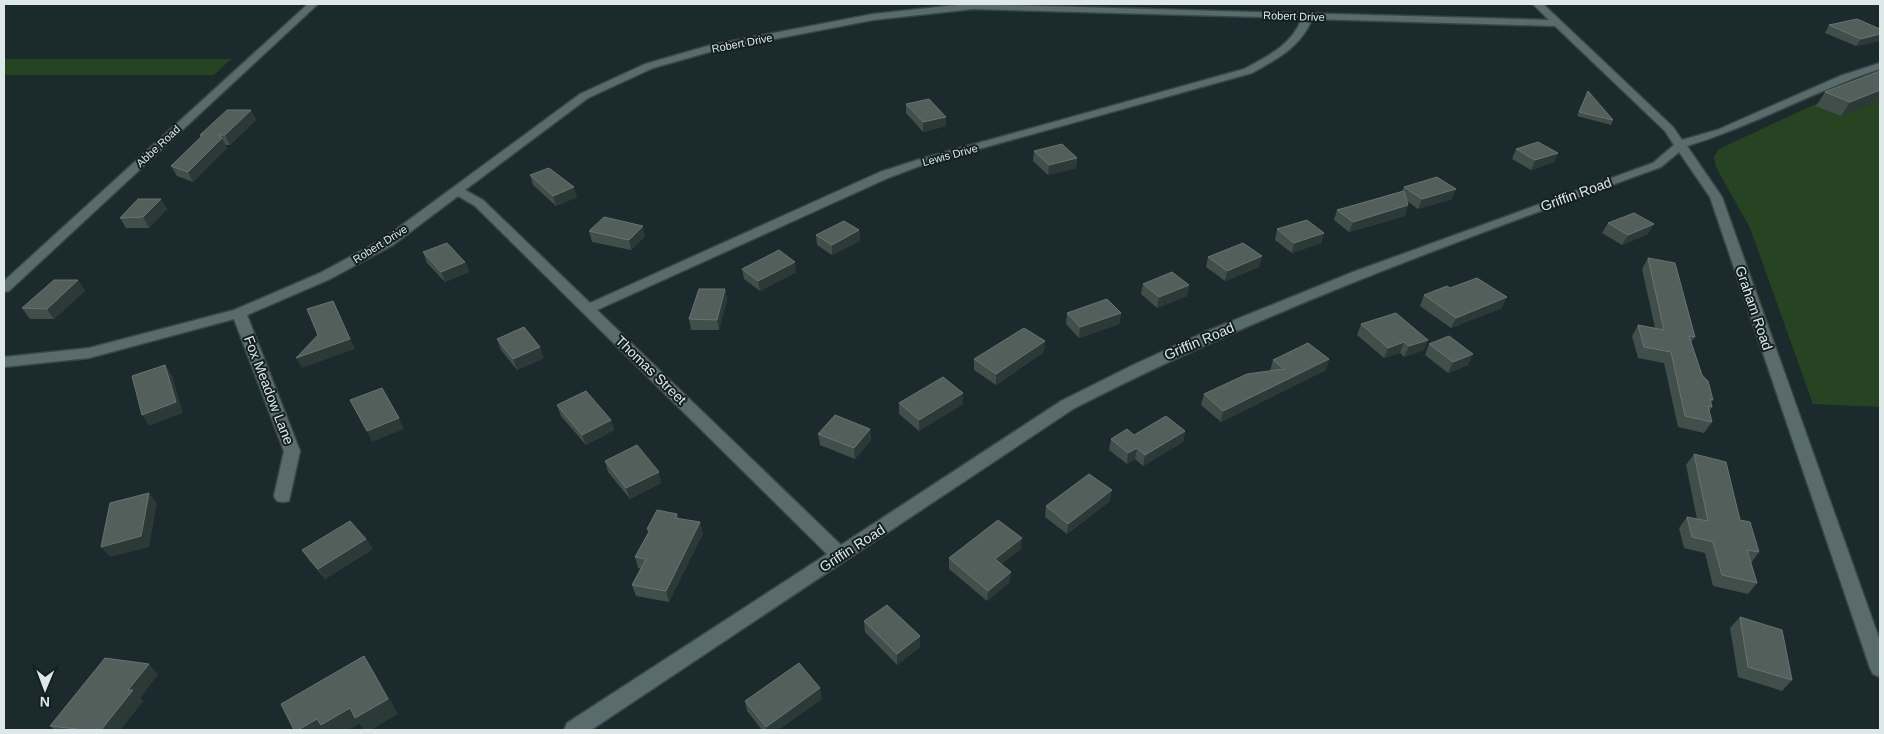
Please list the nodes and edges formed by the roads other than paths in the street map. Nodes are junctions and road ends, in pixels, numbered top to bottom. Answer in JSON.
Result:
{"nodes":[{"id":1,"x":313,"y":4,"type":"edge"},
{"id":2,"x":1538,"y":4,"type":"edge"},
{"id":3,"x":1308,"y":16,"type":"junction"},
{"id":4,"x":1558,"y":23,"type":"junction"},
{"id":5,"x":1880,"y":66,"type":"edge"},
{"id":6,"x":1682,"y":144,"type":"junction"},
{"id":7,"x":458,"y":191,"type":"junction"},
{"id":8,"x":4,"y":288,"type":"edge"},
{"id":9,"x":588,"y":309,"type":"junction"},
{"id":10,"x":239,"y":313,"type":"junction"},
{"id":11,"x":4,"y":362,"type":"edge"},
{"id":12,"x":283,"y":496,"type":"dead end"},
{"id":13,"x":840,"y":555,"type":"junction"},
{"id":14,"x":1880,"y":668,"type":"edge"},
{"id":15,"x":574,"y":730,"type":"edge"}],
"edges":[{"from":1,"to":8,"type":"street","name":"Abbe Road"},
{"from":2,"to":4,"type":"street","name":"Graham Road"},
{"from":3,"to":4,"type":"street","name":"Robert Drive"},
{"from":3,"to":7,"type":"street","name":"Robert Drive"},
{"from":3,"to":9,"type":"street","name":"Lewis Drive"},
{"from":4,"to":6,"type":"street","name":"Graham Road"},
{"from":5,"to":6,"type":"street","name":"Griffin Road"},
{"from":6,"to":13,"type":"street","name":"Griffin Road"},
{"from":6,"to":14,"type":"street","name":"Graham Road"},
{"from":7,"to":9,"type":"street","name":"Thomas Street"},
{"from":7,"to":10,"type":"street","name":"Robert Drive"},
{"from":9,"to":13,"type":"street","name":"Thomas Street"},
{"from":10,"to":11,"type":"street","name":"Robert Drive"},
{"from":10,"to":12,"type":"street","name":"Fox Meadow Lane"},
{"from":13,"to":15,"type":"street","name":"Griffin Road"}]}
